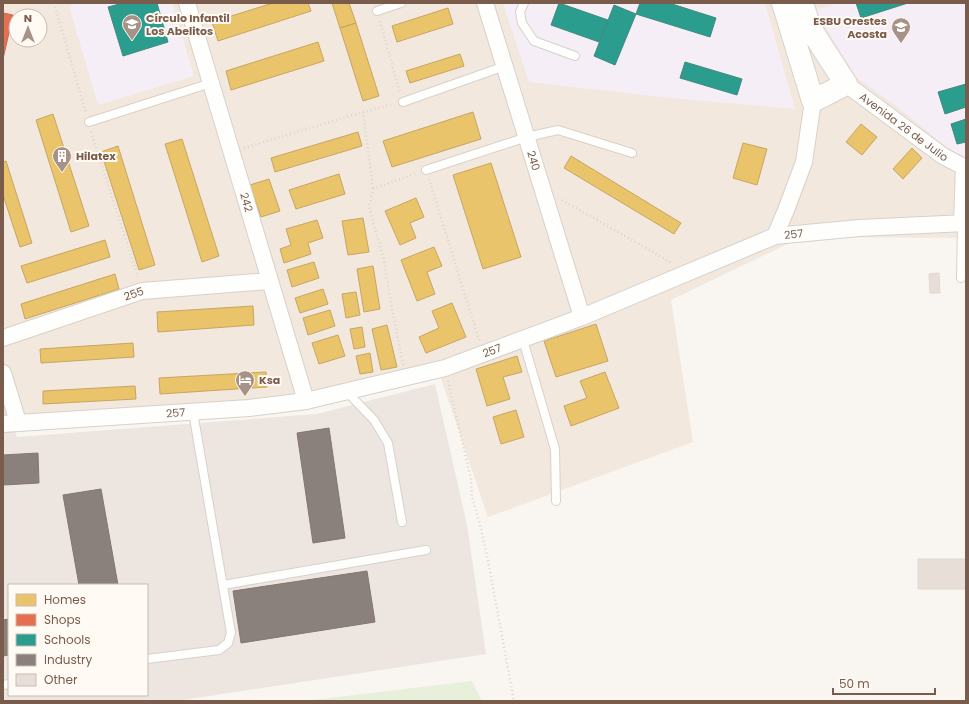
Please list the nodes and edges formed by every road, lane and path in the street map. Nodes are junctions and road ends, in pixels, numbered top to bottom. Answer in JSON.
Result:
{"nodes":[{"id":1,"x":54,"y":3,"type":"edge"},
{"id":2,"x":187,"y":3,"type":"edge"},
{"id":3,"x":401,"y":3,"type":"edge"},
{"id":4,"x":485,"y":3,"type":"edge"},
{"id":5,"x":524,"y":3,"type":"edge"},
{"id":6,"x":783,"y":3,"type":"edge"},
{"id":7,"x":802,"y":3,"type":"edge"},
{"id":8,"x":377,"y":11,"type":"joint"},
{"id":9,"x":575,"y":56,"type":"dead end"},
{"id":10,"x":505,"y":66,"type":"junction"},
{"id":11,"x":211,"y":83,"type":"junction"},
{"id":12,"x":846,"y":84,"type":"junction"},
{"id":13,"x":813,"y":101,"type":"junction"},
{"id":14,"x":403,"y":102,"type":"junction"},
{"id":15,"x":363,"y":112,"type":"junction"},
{"id":16,"x":88,"y":122,"type":"junction"},
{"id":17,"x":527,"y":137,"type":"junction"},
{"id":18,"x":232,"y":152,"type":"junction"},
{"id":19,"x":632,"y":153,"type":"dead end"},
{"id":20,"x":965,"y":167,"type":"edge"},
{"id":21,"x":426,"y":170,"type":"junction"},
{"id":22,"x":542,"y":188,"type":"junction"},
{"id":23,"x":373,"y":189,"type":"junction"},
{"id":24,"x":964,"y":223,"type":"edge"},
{"id":25,"x":775,"y":236,"type":"junction"},
{"id":26,"x":688,"y":272,"type":"junction"},
{"id":27,"x":961,"y":278,"type":"dead end"},
{"id":28,"x":270,"y":281,"type":"junction"},
{"id":29,"x":142,"y":291,"type":"junction"},
{"id":30,"x":582,"y":318,"type":"junction"},
{"id":31,"x":3,"y":338,"type":"edge"},
{"id":32,"x":523,"y":340,"type":"junction"},
{"id":33,"x":483,"y":354,"type":"junction"},
{"id":34,"x":445,"y":368,"type":"junction"},
{"id":35,"x":3,"y":373,"type":"edge"},
{"id":36,"x":406,"y":378,"type":"junction"},
{"id":37,"x":346,"y":392,"type":"junction"},
{"id":38,"x":306,"y":401,"type":"junction"},
{"id":39,"x":192,"y":412,"type":"junction"},
{"id":40,"x":11,"y":423,"type":"edge"},
{"id":41,"x":556,"y":501,"type":"dead end"},
{"id":42,"x":402,"y":522,"type":"dead end"},
{"id":43,"x":426,"y":550,"type":"dead end"},
{"id":44,"x":223,"y":584,"type":"junction"},
{"id":45,"x":148,"y":659,"type":"edge"},
{"id":46,"x":514,"y":701,"type":"edge"}],
"edges":[{"from":1,"to":16,"type":"path"},
{"from":2,"to":11,"type":"street","name":"242"},
{"from":3,"to":8,"type":"lane"},
{"from":4,"to":10,"type":"street","name":"240"},
{"from":5,"to":9,"type":"lane"},
{"from":6,"to":13,"type":"street"},
{"from":7,"to":12,"type":"street","name":"Avenida 26 de Julio"},
{"from":8,"to":14,"type":"path"},
{"from":10,"to":14,"type":"lane"},
{"from":10,"to":17,"type":"street","name":"240"},
{"from":11,"to":16,"type":"lane"},
{"from":11,"to":18,"type":"street","name":"242"},
{"from":12,"to":13,"type":"street"},
{"from":12,"to":20,"type":"street","name":"Avenida 26 de Julio"},
{"from":13,"to":25,"type":"street"},
{"from":14,"to":15,"type":"path"},
{"from":15,"to":18,"type":"path"},
{"from":15,"to":23,"type":"path"},
{"from":16,"to":29,"type":"path"},
{"from":17,"to":19,"type":"lane"},
{"from":17,"to":21,"type":"lane"},
{"from":17,"to":22,"type":"street","name":"240"},
{"from":18,"to":28,"type":"street","name":"242"},
{"from":20,"to":24,"type":"street","name":"Avenida 26 de Julio"},
{"from":21,"to":23,"type":"path"},
{"from":21,"to":33,"type":"path"},
{"from":22,"to":26,"type":"path"},
{"from":22,"to":30,"type":"street","name":"240"},
{"from":23,"to":36,"type":"path"},
{"from":24,"to":25,"type":"street","name":"257"},
{"from":24,"to":27,"type":"lane"},
{"from":25,"to":26,"type":"street","name":"257"},
{"from":26,"to":30,"type":"street","name":"257"},
{"from":28,"to":29,"type":"street","name":"255"},
{"from":28,"to":38,"type":"street","name":"242"},
{"from":29,"to":31,"type":"street","name":"255"},
{"from":30,"to":32,"type":"street","name":"257"},
{"from":32,"to":33,"type":"street","name":"257"},
{"from":32,"to":41,"type":"lane"},
{"from":33,"to":34,"type":"street","name":"257"},
{"from":34,"to":36,"type":"street","name":"257"},
{"from":34,"to":46,"type":"path"},
{"from":35,"to":40,"type":"street"},
{"from":36,"to":37,"type":"street","name":"257"},
{"from":37,"to":38,"type":"street","name":"257"},
{"from":37,"to":42,"type":"lane"},
{"from":38,"to":39,"type":"street","name":"257"},
{"from":39,"to":40,"type":"street","name":"257"},
{"from":39,"to":44,"type":"lane"},
{"from":43,"to":44,"type":"lane"},
{"from":44,"to":45,"type":"lane"}]}
